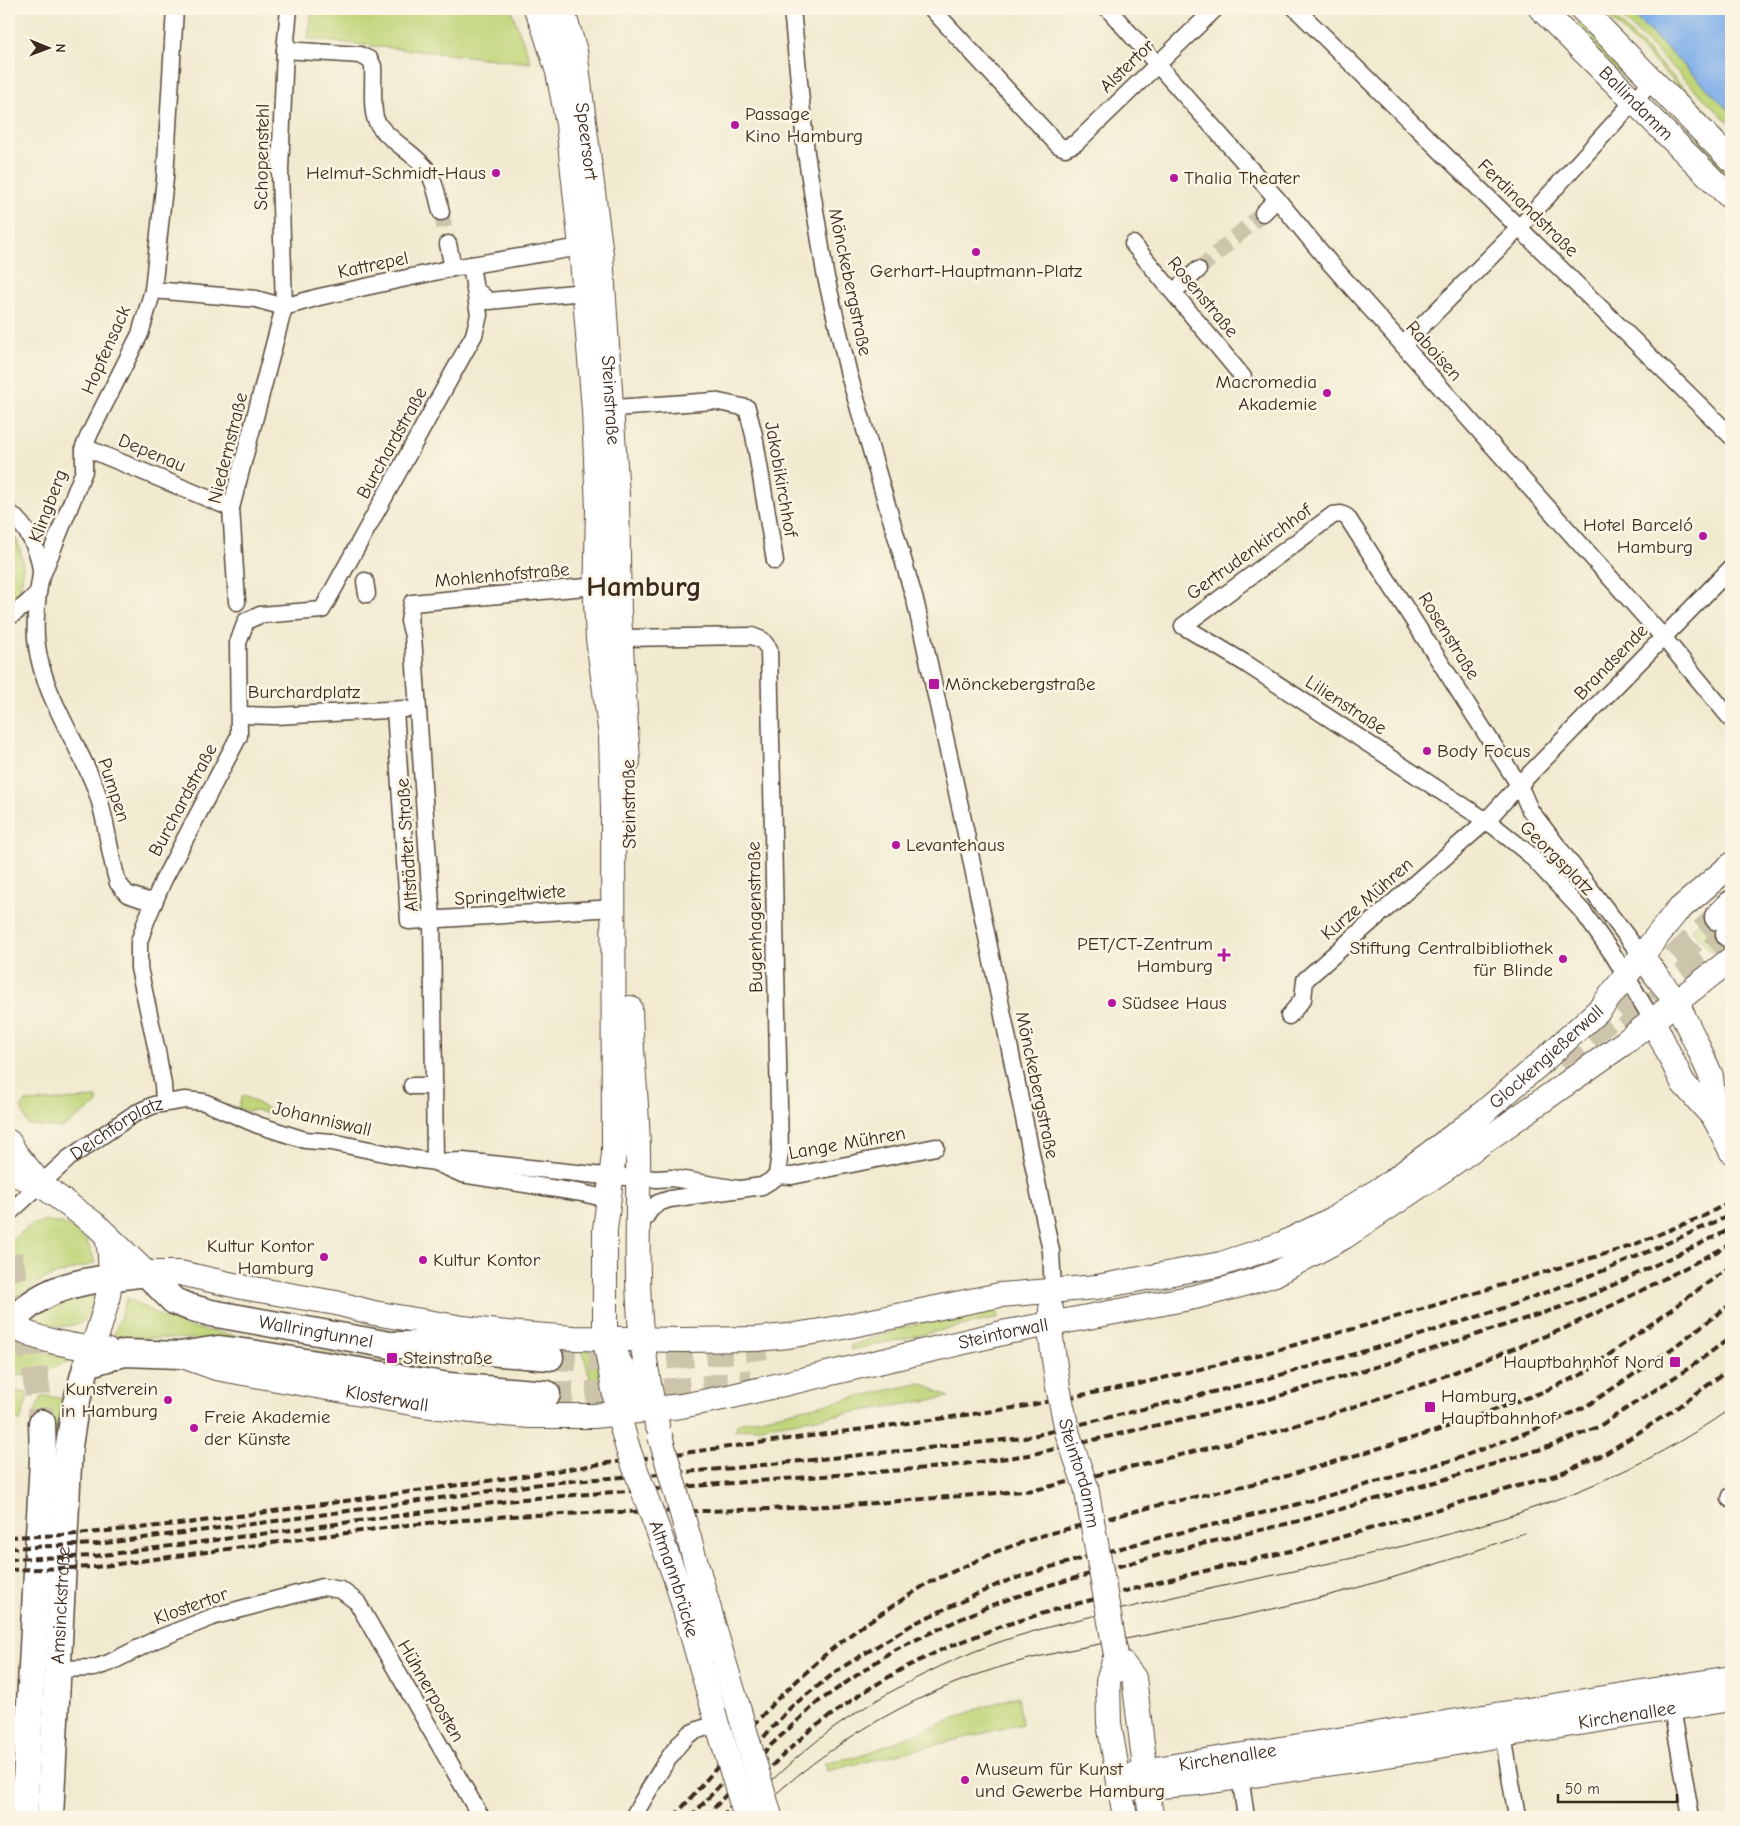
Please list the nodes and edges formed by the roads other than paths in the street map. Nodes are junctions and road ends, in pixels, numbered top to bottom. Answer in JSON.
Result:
{"nodes":[{"id":1,"x":175,"y":9,"type":"edge"},
{"id":2,"x":289,"y":9,"type":"edge"},
{"id":3,"x":536,"y":9,"type":"edge"},
{"id":4,"x":792,"y":9,"type":"edge"},
{"id":5,"x":932,"y":9,"type":"edge"},
{"id":6,"x":1108,"y":9,"type":"edge"},
{"id":7,"x":1215,"y":9,"type":"edge"},
{"id":8,"x":1296,"y":9,"type":"edge"},
{"id":9,"x":1541,"y":9,"type":"edge"},
{"id":10,"x":1582,"y":9,"type":"edge"},
{"id":11,"x":565,"y":18,"type":"edge"},
{"id":12,"x":284,"y":50,"type":"junction"},
{"id":13,"x":1158,"y":64,"type":"junction"},
{"id":14,"x":1653,"y":80,"type":"junction"},
{"id":15,"x":1634,"y":101,"type":"junction"},
{"id":16,"x":1731,"y":160,"type":"edge"},
{"id":17,"x":1731,"y":198,"type":"edge"},
{"id":18,"x":1277,"y":200,"type":"junction"},
{"id":19,"x":441,"y":212,"type":"tunnel mouth"},
{"id":20,"x":1263,"y":213,"type":"tunnel mouth"},
{"id":21,"x":1520,"y":227,"type":"junction"},
{"id":22,"x":448,"y":244,"type":"tunnel mouth"},
{"id":23,"x":1133,"y":244,"type":"dead end"},
{"id":24,"x":591,"y":251,"type":"junction"},
{"id":25,"x":471,"y":265,"type":"junction"},
{"id":26,"x":453,"y":268,"type":"junction"},
{"id":27,"x":1198,"y":270,"type":"tunnel mouth"},
{"id":28,"x":153,"y":290,"type":"junction"},
{"id":29,"x":477,"y":291,"type":"junction"},
{"id":30,"x":584,"y":292,"type":"junction"},
{"id":31,"x":1173,"y":292,"type":"junction"},
{"id":32,"x":284,"y":307,"type":"junction"},
{"id":33,"x":1402,"y":346,"type":"junction"},
{"id":34,"x":1243,"y":377,"type":"dead end"},
{"id":35,"x":603,"y":409,"type":"junction"},
{"id":36,"x":1731,"y":436,"type":"edge"},
{"id":37,"x":84,"y":447,"type":"junction"},
{"id":38,"x":231,"y":508,"type":"junction"},
{"id":39,"x":9,"y":512,"type":"edge"},
{"id":40,"x":1341,"y":514,"type":"joint"},
{"id":41,"x":775,"y":561,"type":"dead end"},
{"id":42,"x":1731,"y":568,"type":"edge"},
{"id":43,"x":39,"y":585,"type":"junction"},
{"id":44,"x":596,"y":586,"type":"junction"},
{"id":45,"x":236,"y":602,"type":"dead end"},
{"id":46,"x":412,"y":604,"type":"joint"},
{"id":47,"x":322,"y":610,"type":"joint"},
{"id":48,"x":597,"y":615,"type":"junction"},
{"id":49,"x":9,"y":617,"type":"edge"},
{"id":50,"x":1183,"y":626,"type":"joint"},
{"id":51,"x":1663,"y":637,"type":"junction"},
{"id":52,"x":621,"y":638,"type":"junction"},
{"id":53,"x":395,"y":710,"type":"junction"},
{"id":54,"x":418,"y":714,"type":"junction"},
{"id":55,"x":240,"y":715,"type":"junction"},
{"id":56,"x":1731,"y":719,"type":"edge"},
{"id":57,"x":1519,"y":785,"type":"junction"},
{"id":58,"x":1486,"y":821,"type":"junction"},
{"id":59,"x":1731,"y":864,"type":"edge"},
{"id":60,"x":154,"y":903,"type":"junction"},
{"id":61,"x":605,"y":909,"type":"junction"},
{"id":62,"x":432,"y":919,"type":"junction"},
{"id":63,"x":409,"y":921,"type":"joint"},
{"id":64,"x":1728,"y":929,"type":"edge"},
{"id":65,"x":1641,"y":956,"type":"junction"},
{"id":66,"x":1626,"y":976,"type":"junction"},
{"id":67,"x":1676,"y":1003,"type":"junction"},
{"id":68,"x":1289,"y":1016,"type":"dead end"},
{"id":69,"x":1653,"y":1021,"type":"junction"},
{"id":70,"x":412,"y":1086,"type":"dead end"},
{"id":71,"x":434,"y":1086,"type":"junction"},
{"id":72,"x":164,"y":1102,"type":"junction"},
{"id":73,"x":204,"y":1102,"type":"joint"},
{"id":74,"x":1715,"y":1119,"type":"junction"},
{"id":75,"x":9,"y":1142,"type":"edge"},
{"id":76,"x":936,"y":1147,"type":"dead end"},
{"id":77,"x":1731,"y":1150,"type":"edge"},
{"id":78,"x":435,"y":1162,"type":"junction"},
{"id":79,"x":9,"y":1172,"type":"edge"},
{"id":80,"x":777,"y":1175,"type":"junction"},
{"id":81,"x":612,"y":1176,"type":"junction"},
{"id":82,"x":637,"y":1178,"type":"junction"},
{"id":83,"x":40,"y":1184,"type":"junction"},
{"id":84,"x":738,"y":1189,"type":"junction"},
{"id":85,"x":608,"y":1200,"type":"junction"},
{"id":86,"x":9,"y":1213,"type":"edge"},
{"id":87,"x":1338,"y":1228,"type":"junction"},
{"id":88,"x":637,"y":1230,"type":"junction"},
{"id":89,"x":108,"y":1236,"type":"junction"},
{"id":90,"x":146,"y":1272,"type":"junction"},
{"id":91,"x":111,"y":1278,"type":"junction"},
{"id":92,"x":1054,"y":1291,"type":"junction"},
{"id":93,"x":9,"y":1325,"type":"edge"},
{"id":94,"x":1050,"y":1325,"type":"junction"},
{"id":95,"x":605,"y":1339,"type":"junction"},
{"id":96,"x":643,"y":1346,"type":"junction"},
{"id":97,"x":180,"y":1355,"type":"junction"},
{"id":98,"x":90,"y":1356,"type":"junction"},
{"id":99,"x":550,"y":1356,"type":"tunnel mouth"},
{"id":100,"x":621,"y":1363,"type":"junction"},
{"id":101,"x":613,"y":1387,"type":"junction"},
{"id":102,"x":547,"y":1394,"type":"tunnel mouth"},
{"id":103,"x":650,"y":1409,"type":"junction"},
{"id":104,"x":618,"y":1414,"type":"junction"},
{"id":105,"x":42,"y":1423,"type":"tunnel mouth"},
{"id":106,"x":341,"y":1590,"type":"joint"},
{"id":107,"x":1116,"y":1655,"type":"junction"},
{"id":108,"x":58,"y":1669,"type":"junction"},
{"id":109,"x":1731,"y":1678,"type":"edge"},
{"id":110,"x":1731,"y":1699,"type":"edge"},
{"id":111,"x":1672,"y":1708,"type":"junction"},
{"id":112,"x":1536,"y":1709,"type":"junction"},
{"id":113,"x":719,"y":1728,"type":"junction"},
{"id":114,"x":1514,"y":1733,"type":"junction"},
{"id":115,"x":1240,"y":1776,"type":"junction"},
{"id":116,"x":1119,"y":1782,"type":"junction"},
{"id":117,"x":1152,"y":1782,"type":"junction"},
{"id":118,"x":24,"y":1817,"type":"edge"},
{"id":119,"x":50,"y":1817,"type":"edge"},
{"id":120,"x":481,"y":1817,"type":"edge"},
{"id":121,"x":633,"y":1817,"type":"edge"},
{"id":122,"x":746,"y":1817,"type":"edge"},
{"id":123,"x":770,"y":1817,"type":"edge"},
{"id":124,"x":1125,"y":1817,"type":"edge"},
{"id":125,"x":1151,"y":1817,"type":"edge"},
{"id":126,"x":1166,"y":1817,"type":"edge"},
{"id":127,"x":1246,"y":1817,"type":"edge"},
{"id":128,"x":1517,"y":1817,"type":"edge"},
{"id":129,"x":1691,"y":1817,"type":"edge"}],
"edges":[{"from":1,"to":28,"type":"street","name":"Hopfensack"},
{"from":2,"to":12,"type":"street","name":"Schopenstehl"},
{"from":3,"to":24,"type":"main road","name":"Speersort"},
{"from":4,"to":92,"type":"street","name":"Mönckebergstraße"},
{"from":5,"to":13,"type":"street","name":"Alstertor"},
{"from":6,"to":13,"type":"street","name":"Raboisen"},
{"from":7,"to":13,"type":"street","name":"Alstertor"},
{"from":8,"to":21,"type":"street","name":"Ferdinandstraße"},
{"from":9,"to":15,"type":"main road","name":"Ballindamm"},
{"from":10,"to":14,"type":"main road","name":"Ballindamm"},
{"from":11,"to":24,"type":"main road","name":"Speersort"},
{"from":12,"to":19,"type":"street"},
{"from":12,"to":32,"type":"street","name":"Schopenstehl"},
{"from":13,"to":18,"type":"street","name":"Raboisen"},
{"from":14,"to":15,"type":"street"},
{"from":14,"to":16,"type":"main road","name":"Ballindamm"},
{"from":15,"to":17,"type":"main road","name":"Ballindamm"},
{"from":15,"to":21,"type":"street"},
{"from":18,"to":20,"type":"street"},
{"from":18,"to":33,"type":"street","name":"Raboisen"},
{"from":21,"to":33,"type":"street"},
{"from":21,"to":36,"type":"street","name":"Ferdinandstraße"},
{"from":22,"to":26,"type":"street"},
{"from":23,"to":31,"type":"street","name":"Rosenstraße"},
{"from":24,"to":25,"type":"street","name":"Kattrepel"},
{"from":24,"to":30,"type":"main road"},
{"from":24,"to":35,"type":"main road","name":"Steinstraße"},
{"from":25,"to":26,"type":"street","name":"Kattrepel"},
{"from":25,"to":29,"type":"street"},
{"from":26,"to":32,"type":"street","name":"Kattrepel"},
{"from":27,"to":31,"type":"street"},
{"from":28,"to":32,"type":"street"},
{"from":28,"to":37,"type":"street","name":"Hopfensack"},
{"from":29,"to":30,"type":"street"},
{"from":29,"to":47,"type":"street","name":"Burchardstraße"},
{"from":30,"to":35,"type":"main road","name":"Steinstraße"},
{"from":31,"to":34,"type":"street","name":"Rosenstraße"},
{"from":32,"to":38,"type":"street","name":"Niedernstraße"},
{"from":33,"to":51,"type":"street","name":"Raboisen"},
{"from":35,"to":41,"type":"street","name":"Jakobikirchhof"},
{"from":35,"to":44,"type":"main road","name":"Steinstraße"},
{"from":35,"to":52,"type":"main road","name":"Steinstraße"},
{"from":37,"to":38,"type":"street","name":"Depenau"},
{"from":37,"to":43,"type":"street","name":"Klingberg"},
{"from":38,"to":45,"type":"street","name":"Niedernstraße"},
{"from":39,"to":43,"type":"street"},
{"from":40,"to":50,"type":"street","name":"Gertrudenkirchhof"},
{"from":40,"to":57,"type":"street","name":"Rosenstraße"},
{"from":42,"to":51,"type":"street","name":"Brandsende"},
{"from":43,"to":49,"type":"street"},
{"from":43,"to":60,"type":"street","name":"Pumpen"},
{"from":44,"to":46,"type":"street","name":"Mohlenhofstraße"},
{"from":44,"to":48,"type":"main road","name":"Steinstraße"},
{"from":46,"to":54,"type":"street","name":"Altstädter Straße"},
{"from":47,"to":55,"type":"street","name":"Burchardplatz"},
{"from":48,"to":52,"type":"street"},
{"from":48,"to":61,"type":"main road","name":"Steinstraße"},
{"from":50,"to":58,"type":"street","name":"Lilienstraße"},
{"from":51,"to":56,"type":"street","name":"Raboisen"},
{"from":51,"to":57,"type":"street","name":"Brandsende"},
{"from":52,"to":80,"type":"street","name":"Bugenhagenstraße"},
{"from":52,"to":82,"type":"main road","name":"Steinstraße"},
{"from":53,"to":54,"type":"street","name":"Burchardplatz"},
{"from":53,"to":55,"type":"street","name":"Burchardplatz"},
{"from":53,"to":63,"type":"street","name":"Altstädter Straße"},
{"from":54,"to":62,"type":"street","name":"Altstädter Straße"},
{"from":55,"to":60,"type":"street","name":"Burchardstraße"},
{"from":57,"to":58,"type":"street"},
{"from":57,"to":65,"type":"street","name":"Georgsplatz"},
{"from":58,"to":66,"type":"street","name":"Georgsplatz"},
{"from":58,"to":68,"type":"street","name":"Kurze Mühren"},
{"from":59,"to":65,"type":"main road","name":"Glockengießerwall"},
{"from":60,"to":72,"type":"street","name":"Burchardstraße"},
{"from":61,"to":62,"type":"street","name":"Springeltwiete"},
{"from":61,"to":81,"type":"main road","name":"Steinstraße"},
{"from":62,"to":63,"type":"street","name":"Springeltwiete"},
{"from":62,"to":71,"type":"street","name":"Altstädter Straße"},
{"from":64,"to":67,"type":"main road","name":"Glockengießerwall"},
{"from":65,"to":66,"type":"main road","name":"Glockengießerwall"},
{"from":65,"to":67,"type":"main road"},
{"from":66,"to":69,"type":"street","name":"Georgsplatz"},
{"from":66,"to":87,"type":"main road","name":"Glockengießerwall"},
{"from":67,"to":69,"type":"main road","name":"Glockengießerwall"},
{"from":67,"to":74,"type":"main road"},
{"from":69,"to":74,"type":"main road"},
{"from":69,"to":87,"type":"main road","name":"Glockengießerwall"},
{"from":70,"to":71,"type":"street"},
{"from":71,"to":78,"type":"street","name":"Altstädter Straße"},
{"from":72,"to":73,"type":"street","name":"Deichtorplatz"},
{"from":72,"to":83,"type":"street","name":"Deichtorplatz"},
{"from":73,"to":78,"type":"street","name":"Johanniswall"},
{"from":74,"to":77,"type":"main road"},
{"from":75,"to":83,"type":"main road"},
{"from":76,"to":80,"type":"street","name":"Lange Mühren"},
{"from":78,"to":81,"type":"street","name":"Johanniswall"},
{"from":78,"to":85,"type":"street","name":"Johanniswall"},
{"from":79,"to":83,"type":"main road"},
{"from":80,"to":84,"type":"street","name":"Lange Mühren"},
{"from":81,"to":82,"type":"street","name":"Lange Mühren"},
{"from":81,"to":85,"type":"main road","name":"Steinstraße"},
{"from":82,"to":84,"type":"street","name":"Lange Mühren"},
{"from":82,"to":88,"type":"main road","name":"Steinstraße"},
{"from":83,"to":86,"type":"street","name":"Deichtorplatz"},
{"from":83,"to":89,"type":"main road"},
{"from":84,"to":88,"type":"street","name":"Lange Mühren"},
{"from":85,"to":95,"type":"main road","name":"Steinstraße"},
{"from":87,"to":92,"type":"main road","name":"Steintorwall"},
{"from":87,"to":94,"type":"main road","name":"Steintorwall"},
{"from":88,"to":96,"type":"main road","name":"Steinstraße"},
{"from":89,"to":90,"type":"main road"},
{"from":89,"to":91,"type":"main road"},
{"from":90,"to":91,"type":"main road"},
{"from":90,"to":95,"type":"main road"},
{"from":90,"to":99,"type":"main road","name":"Wallringtunnel"},
{"from":91,"to":93,"type":"main road"},
{"from":91,"to":98,"type":"main road"},
{"from":92,"to":94,"type":"main road","name":"Steintordamm"},
{"from":92,"to":96,"type":"main road","name":"Steintorwall"},
{"from":93,"to":98,"type":"main road"},
{"from":94,"to":103,"type":"main road","name":"Steintorwall"},
{"from":94,"to":107,"type":"main road","name":"Steintordamm","bridge":true},
{"from":95,"to":96,"type":"main road"},
{"from":95,"to":100,"type":"main road"},
{"from":95,"to":101,"type":"main road","name":"Altmannbrücke"},
{"from":96,"to":100,"type":"main road"},
{"from":96,"to":103,"type":"main road","name":"Altmannbrücke"},
{"from":97,"to":98,"type":"main road","name":"Klosterwall"},
{"from":97,"to":102,"type":"main road","name":"Wallringtunnel"},
{"from":97,"to":104,"type":"main road","name":"Klosterwall"},
{"from":98,"to":108,"type":"main road","name":"Amsinckstraße"},
{"from":100,"to":101,"type":"main road"},
{"from":100,"to":103,"type":"main road"},
{"from":101,"to":104,"type":"main road","name":"Altmannbrücke"},
{"from":103,"to":104,"type":"main road","name":"Klosterwall"},
{"from":103,"to":123,"type":"main road","name":"Altmannbrücke","bridge":true},
{"from":104,"to":113,"type":"main road","name":"Altmannbrücke","bridge":true},
{"from":105,"to":118,"type":"main road","name":"Amsinckstraße"},
{"from":106,"to":108,"type":"street","name":"Klostertor"},
{"from":106,"to":120,"type":"street","name":"Hühnerposten"},
{"from":107,"to":116,"type":"main road","name":"Steintordamm"},
{"from":107,"to":117,"type":"main road","name":"Steintordamm"},
{"from":108,"to":119,"type":"main road","name":"Amsinckstraße"},
{"from":109,"to":112,"type":"main road","name":"Kirchenallee"},
{"from":110,"to":111,"type":"main road","name":"Kirchenallee"},
{"from":111,"to":114,"type":"main road","name":"Kirchenallee"},
{"from":111,"to":129,"type":"street"},
{"from":112,"to":114,"type":"main road"},
{"from":112,"to":117,"type":"main road","name":"Kirchenallee"},
{"from":113,"to":121,"type":"street"},
{"from":113,"to":122,"type":"main road","name":"Altmannbrücke","bridge":true},
{"from":114,"to":115,"type":"main road","name":"Kirchenallee"},
{"from":114,"to":128,"type":"street"},
{"from":115,"to":117,"type":"main road","name":"Kirchenallee"},
{"from":115,"to":127,"type":"street"},
{"from":116,"to":117,"type":"main road","name":"Kirchenallee"},
{"from":116,"to":124,"type":"main road","name":"Steintordamm"},
{"from":117,"to":125,"type":"main road"},
{"from":117,"to":126,"type":"main road"}]}
